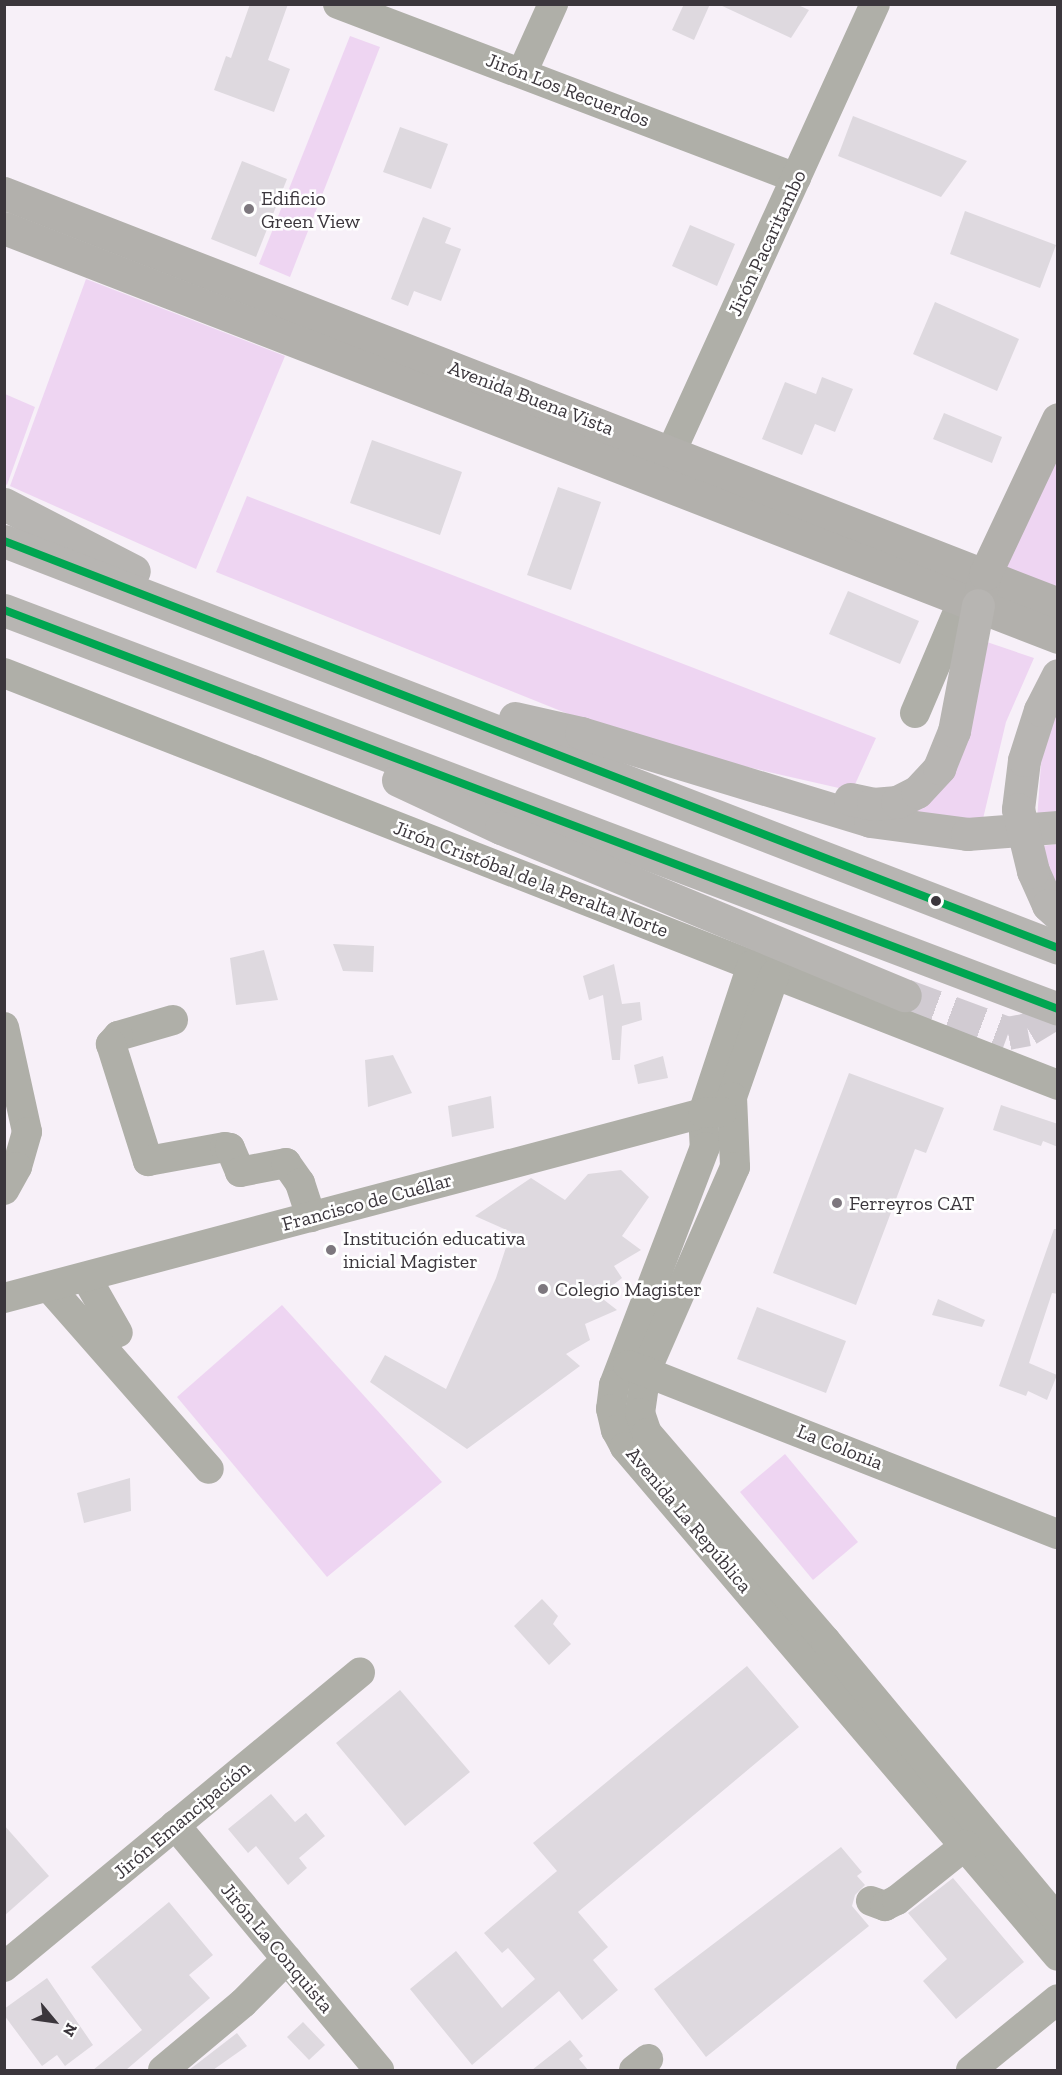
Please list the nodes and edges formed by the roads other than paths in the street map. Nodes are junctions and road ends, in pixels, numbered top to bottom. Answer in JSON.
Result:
{"nodes":[{"id":1,"x":338,"y":4,"type":"edge"},
{"id":2,"x":553,"y":4,"type":"edge"},
{"id":3,"x":875,"y":4,"type":"edge"},
{"id":4,"x":522,"y":73,"type":"junction"},
{"id":5,"x":796,"y":178,"type":"junction"},
{"id":6,"x":4,"y":193,"type":"edge"},
{"id":7,"x":4,"y":228,"type":"edge"},
{"id":8,"x":214,"y":292,"type":"junction"},
{"id":9,"x":1058,"y":419,"type":"edge"},
{"id":10,"x":664,"y":467,"type":"junction"},
{"id":11,"x":4,"y":504,"type":"edge"},
{"id":12,"x":4,"y":541,"type":"edge"},
{"id":13,"x":985,"y":574,"type":"junction"},
{"id":14,"x":970,"y":603,"type":"junction"},
{"id":15,"x":1058,"y":604,"type":"edge"},
{"id":16,"x":4,"y":610,"type":"edge"},
{"id":17,"x":46,"y":627,"type":"junction"},
{"id":18,"x":4,"y":633,"type":"edge"},
{"id":19,"x":1058,"y":637,"type":"edge"},
{"id":20,"x":272,"y":641,"type":"junction"},
{"id":21,"x":4,"y":673,"type":"edge"},
{"id":22,"x":1058,"y":675,"type":"edge"},
{"id":23,"x":409,"y":694,"type":"junction"},
{"id":24,"x":915,"y":713,"type":"dead end"},
{"id":25,"x":581,"y":733,"type":"junction"},
{"id":26,"x":368,"y":749,"type":"junction"},
{"id":27,"x":1058,"y":827,"type":"edge"},
{"id":28,"x":1058,"y":915,"type":"edge"},
{"id":29,"x":1058,"y":948,"type":"edge"},
{"id":30,"x":764,"y":970,"type":"junction"},
{"id":31,"x":905,"y":995,"type":"tunnel mouth"},
{"id":32,"x":1058,"y":1009,"type":"edge"},
{"id":33,"x":173,"y":1020,"type":"dead end"},
{"id":34,"x":4,"y":1028,"type":"edge"},
{"id":35,"x":1058,"y":1085,"type":"edge"},
{"id":36,"x":717,"y":1112,"type":"junction"},
{"id":37,"x":4,"y":1190,"type":"edge"},
{"id":38,"x":311,"y":1217,"type":"junction"},
{"id":39,"x":86,"y":1277,"type":"junction"},
{"id":40,"x":49,"y":1287,"type":"junction"},
{"id":41,"x":4,"y":1298,"type":"edge"},
{"id":42,"x":118,"y":1333,"type":"dead end"},
{"id":43,"x":634,"y":1367,"type":"junction"},
{"id":44,"x":209,"y":1469,"type":"dead end"},
{"id":45,"x":1058,"y":1534,"type":"edge"},
{"id":46,"x":360,"y":1672,"type":"dead end"},
{"id":47,"x":176,"y":1825,"type":"junction"},
{"id":48,"x":966,"y":1845,"type":"junction"},
{"id":49,"x":871,"y":1901,"type":"dead end"},
{"id":50,"x":1058,"y":1920,"type":"edge"},
{"id":51,"x":1058,"y":1956,"type":"edge"},
{"id":52,"x":287,"y":1959,"type":"junction"},
{"id":53,"x":4,"y":1967,"type":"edge"},
{"id":54,"x":1058,"y":1999,"type":"edge"},
{"id":55,"x":163,"y":2070,"type":"edge"},
{"id":56,"x":379,"y":2070,"type":"edge"},
{"id":57,"x":971,"y":2070,"type":"edge"}],
"edges":[{"from":1,"to":4,"type":"street","name":"Jirón Los Recuerdos"},
{"from":2,"to":4,"type":"street"},
{"from":3,"to":5,"type":"street","name":"Jirón Pacaritambo"},
{"from":4,"to":5,"type":"street","name":"Jirón Los Recuerdos"},
{"from":5,"to":10,"type":"street","name":"Jirón Pacaritambo"},
{"from":6,"to":8,"type":"main road","name":"Avenida Buena Vista"},
{"from":7,"to":8,"type":"main road","name":"Avenida Buena Vista"},
{"from":8,"to":10,"type":"main road","name":"Avenida Buena Vista"},
{"from":9,"to":13,"type":"main road"},
{"from":10,"to":13,"type":"main road","name":"Avenida Buena Vista"},
{"from":10,"to":14,"type":"main road","name":"Avenida Buena Vista"},
{"from":11,"to":20,"type":"highway"},
{"from":12,"to":20,"type":"highway"},
{"from":13,"to":14,"type":"main road"},
{"from":13,"to":15,"type":"main road","name":"Avenida Buena Vista"},
{"from":14,"to":19,"type":"main road","name":"Avenida Buena Vista"},
{"from":14,"to":24,"type":"street"},
{"from":14,"to":25,"type":"highway"},
{"from":16,"to":17,"type":"highway"},
{"from":17,"to":18,"type":"highway"},
{"from":17,"to":26,"type":"highway"},
{"from":20,"to":23,"type":"highway"},
{"from":21,"to":30,"type":"street","name":"Jirón Cristóbal de la Peralta Norte"},
{"from":22,"to":28,"type":"highway","bridge":true},
{"from":23,"to":25,"type":"highway"},
{"from":23,"to":29,"type":"highway"},
{"from":25,"to":27,"type":"highway"},
{"from":26,"to":31,"type":"highway"},
{"from":26,"to":32,"type":"highway"},
{"from":30,"to":35,"type":"street","name":"Jirón Cristóbal de la Peralta Norte"},
{"from":30,"to":36,"type":"street","name":"Avenida La República"},
{"from":33,"to":38,"type":"street"},
{"from":34,"to":37,"type":"street"},
{"from":36,"to":38,"type":"street","name":"Francisco de Cuéllar"},
{"from":36,"to":43,"type":"street","name":"Avenida La República"},
{"from":38,"to":39,"type":"street","name":"Francisco de Cuéllar"},
{"from":39,"to":40,"type":"street","name":"Francisco de Cuéllar"},
{"from":39,"to":42,"type":"street"},
{"from":40,"to":41,"type":"street","name":"Francisco de Cuéllar"},
{"from":40,"to":44,"type":"street"},
{"from":43,"to":45,"type":"street","name":"La Colonia"},
{"from":43,"to":48,"type":"street","name":"Avenida La República"},
{"from":43,"to":50,"type":"street","name":"Avenida La República"},
{"from":46,"to":47,"type":"street","name":"Jirón Emancipación"},
{"from":47,"to":52,"type":"street","name":"Jirón La Conquista"},
{"from":47,"to":53,"type":"street","name":"Jirón Emancipación"},
{"from":48,"to":49,"type":"street"},
{"from":48,"to":51,"type":"street","name":"Avenida La República"},
{"from":52,"to":55,"type":"street"},
{"from":52,"to":56,"type":"street","name":"Jirón La Conquista"},
{"from":54,"to":57,"type":"street"}]}
